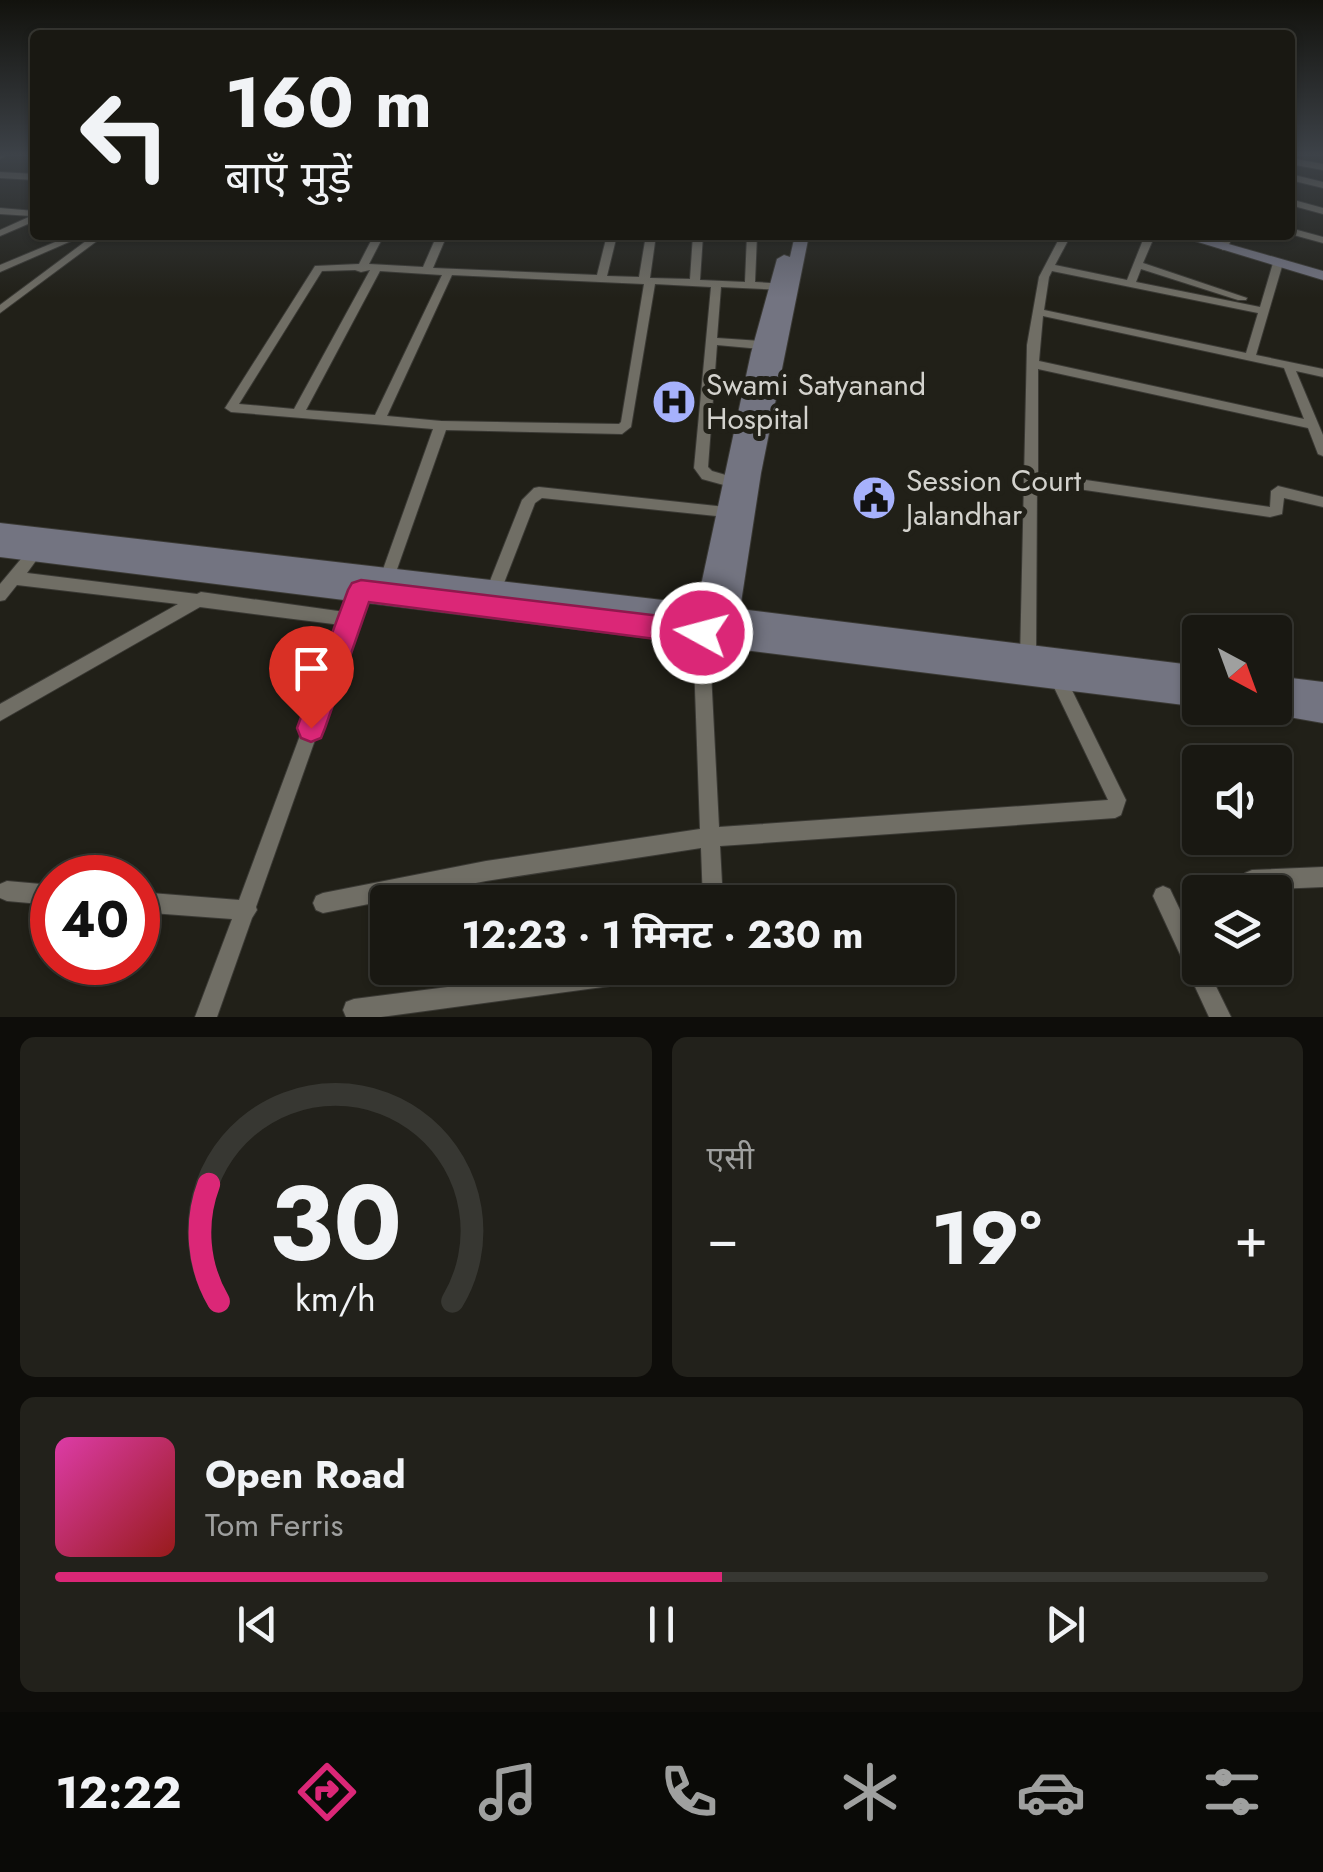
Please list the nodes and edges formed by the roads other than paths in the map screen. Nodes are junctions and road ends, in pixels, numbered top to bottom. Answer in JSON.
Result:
{"nodes":[{"id":1,"x":1295,"y":203,"type":"edge"},
{"id":2,"x":1323,"y":211,"type":"edge"},
{"id":3,"x":0,"y":212,"type":"edge"},
{"id":4,"x":30,"y":215,"type":"edge"},
{"id":5,"x":30,"y":219,"type":"edge"},
{"id":6,"x":1295,"y":232,"type":"edge"},
{"id":7,"x":0,"y":234,"type":"edge"},
{"id":8,"x":68,"y":240,"type":"edge"},
{"id":9,"x":93,"y":240,"type":"edge"},
{"id":10,"x":377,"y":240,"type":"edge"},
{"id":11,"x":440,"y":240,"type":"edge"},
{"id":12,"x":611,"y":240,"type":"edge"},
{"id":13,"x":651,"y":240,"type":"edge"},
{"id":14,"x":698,"y":240,"type":"edge"},
{"id":15,"x":752,"y":240,"type":"edge"},
{"id":16,"x":789,"y":240,"type":"edge"},
{"id":17,"x":800,"y":240,"type":"edge"},
{"id":18,"x":1063,"y":240,"type":"edge"},
{"id":19,"x":1148,"y":240,"type":"edge"},
{"id":20,"x":1323,"y":240,"type":"edge"},
{"id":21,"x":1225,"y":241,"type":"edge"},
{"id":22,"x":1278,"y":264,"type":"junction"},
{"id":23,"x":1138,"y":265,"type":"junction"},
{"id":24,"x":1049,"y":267,"type":"junction"},
{"id":25,"x":0,"y":269,"type":"edge"},
{"id":26,"x":368,"y":270,"type":"junction"},
{"id":27,"x":426,"y":272,"type":"junction"},
{"id":28,"x":448,"y":272,"type":"junction"},
{"id":29,"x":1323,"y":276,"type":"edge"},
{"id":30,"x":602,"y":279,"type":"junction"},
{"id":31,"x":647,"y":281,"type":"junction"},
{"id":32,"x":695,"y":283,"type":"junction"},
{"id":33,"x":716,"y":284,"type":"junction"},
{"id":34,"x":1130,"y":284,"type":"junction"},
{"id":35,"x":750,"y":286,"type":"junction"},
{"id":36,"x":783,"y":287,"type":"junction"},
{"id":37,"x":1265,"y":308,"type":"junction"},
{"id":38,"x":0,"y":310,"type":"edge"},
{"id":39,"x":1038,"y":312,"type":"junction"},
{"id":40,"x":711,"y":344,"type":"junction"},
{"id":41,"x":760,"y":349,"type":"junction"},
{"id":42,"x":1250,"y":357,"type":"junction"},
{"id":43,"x":1033,"y":364,"type":"junction"},
{"id":44,"x":1288,"y":364,"type":"junction"},
{"id":45,"x":1323,"y":373,"type":"edge"},
{"id":46,"x":298,"y":413,"type":"junction"},
{"id":47,"x":379,"y":419,"type":"junction"},
{"id":48,"x":442,"y":425,"type":"junction"},
{"id":49,"x":1312,"y":425,"type":"junction"},
{"id":50,"x":750,"y":439,"type":"junction"},
{"id":51,"x":1323,"y":451,"type":"edge"},
{"id":52,"x":1031,"y":477,"type":"junction"},
{"id":53,"x":731,"y":482,"type":"junction"},
{"id":54,"x":1323,"y":502,"type":"edge"},
{"id":55,"x":726,"y":512,"type":"junction"},
{"id":56,"x":0,"y":531,"type":"edge"},
{"id":57,"x":0,"y":548,"type":"edge"},
{"id":58,"x":36,"y":552,"type":"junction"},
{"id":59,"x":388,"y":575,"type":"junction"},
{"id":60,"x":14,"y":578,"type":"junction"},
{"id":61,"x":361,"y":590,"type":"junction"},
{"id":62,"x":0,"y":595,"type":"edge"},
{"id":63,"x":492,"y":597,"type":"junction"},
{"id":64,"x":201,"y":599,"type":"junction"},
{"id":65,"x":350,"y":619,"type":"junction"},
{"id":66,"x":715,"y":626,"type":"junction"},
{"id":67,"x":1028,"y":665,"type":"junction"},
{"id":68,"x":1182,"y":676,"type":"edge"},
{"id":69,"x":1058,"y":679,"type":"junction"},
{"id":70,"x":1292,"y":688,"type":"edge"},
{"id":71,"x":1323,"y":693,"type":"edge"},
{"id":72,"x":1182,"y":694,"type":"edge"},
{"id":73,"x":1292,"y":708,"type":"edge"},
{"id":74,"x":1323,"y":711,"type":"edge"},
{"id":75,"x":0,"y":713,"type":"edge"},
{"id":76,"x":709,"y":837,"type":"junction"},
{"id":77,"x":1323,"y":876,"type":"edge"},
{"id":78,"x":1292,"y":878,"type":"edge"},
{"id":79,"x":712,"y":885,"type":"edge"},
{"id":80,"x":7,"y":891,"type":"dead end"},
{"id":81,"x":30,"y":893,"type":"edge"},
{"id":82,"x":1164,"y":896,"type":"dead end"},
{"id":83,"x":323,"y":902,"type":"dead end"},
{"id":84,"x":160,"y":904,"type":"edge"},
{"id":85,"x":247,"y":910,"type":"junction"},
{"id":86,"x":542,"y":985,"type":"edge"},
{"id":87,"x":354,"y":1010,"type":"dead end"},
{"id":88,"x":206,"y":1017,"type":"edge"},
{"id":89,"x":1220,"y":1017,"type":"edge"}],
"edges":[{"from":1,"to":2,"type":"street"},
{"from":3,"to":4,"type":"street"},
{"from":5,"to":7,"type":"street"},
{"from":6,"to":20,"type":"street"},
{"from":8,"to":25,"type":"street"},
{"from":9,"to":38,"type":"street"},
{"from":10,"to":26,"type":"street"},
{"from":11,"to":27,"type":"street"},
{"from":12,"to":30,"type":"street"},
{"from":13,"to":31,"type":"street"},
{"from":14,"to":32,"type":"street"},
{"from":15,"to":35,"type":"street"},
{"from":16,"to":36,"type":"street"},
{"from":17,"to":36,"type":"street"},
{"from":18,"to":24,"type":"street"},
{"from":19,"to":23,"type":"street"},
{"from":21,"to":22,"type":"street"},
{"from":22,"to":29,"type":"street"},
{"from":22,"to":37,"type":"street"},
{"from":23,"to":34,"type":"street"},
{"from":23,"to":37,"type":"street"},
{"from":24,"to":34,"type":"street"},
{"from":24,"to":39,"type":"street"},
{"from":26,"to":27,"type":"street"},
{"from":26,"to":46,"type":"street"},
{"from":26,"to":46,"type":"street"},
{"from":27,"to":28,"type":"street"},
{"from":28,"to":30,"type":"street"},
{"from":28,"to":47,"type":"street"},
{"from":30,"to":31,"type":"street"},
{"from":31,"to":32,"type":"street"},
{"from":31,"to":48,"type":"street"},
{"from":32,"to":33,"type":"street"},
{"from":33,"to":35,"type":"street"},
{"from":33,"to":40,"type":"street"},
{"from":34,"to":37,"type":"street"},
{"from":35,"to":36,"type":"street"},
{"from":36,"to":41,"type":"street"},
{"from":36,"to":50,"type":"street"},
{"from":37,"to":42,"type":"street"},
{"from":39,"to":42,"type":"street"},
{"from":39,"to":43,"type":"street"},
{"from":40,"to":41,"type":"street"},
{"from":40,"to":53,"type":"street"},
{"from":41,"to":50,"type":"street"},
{"from":42,"to":44,"type":"street"},
{"from":43,"to":49,"type":"street"},
{"from":43,"to":52,"type":"street"},
{"from":44,"to":45,"type":"street"},
{"from":44,"to":49,"type":"street"},
{"from":46,"to":47,"type":"street"},
{"from":47,"to":48,"type":"street"},
{"from":48,"to":59,"type":"street"},
{"from":49,"to":51,"type":"street"},
{"from":50,"to":53,"type":"street"},
{"from":50,"to":66,"type":"street"},
{"from":52,"to":54,"type":"street"},
{"from":52,"to":67,"type":"street"},
{"from":53,"to":55,"type":"street"},
{"from":55,"to":63,"type":"street"},
{"from":55,"to":66,"type":"street"},
{"from":56,"to":59,"type":"street"},
{"from":57,"to":58,"type":"street"},
{"from":58,"to":60,"type":"street"},
{"from":58,"to":61,"type":"street"},
{"from":59,"to":63,"type":"street"},
{"from":60,"to":62,"type":"street"},
{"from":60,"to":64,"type":"street"},
{"from":61,"to":63,"type":"street"},
{"from":61,"to":65,"type":"street"},
{"from":63,"to":66,"type":"street"},
{"from":64,"to":65,"type":"street"},
{"from":64,"to":75,"type":"street"},
{"from":65,"to":85,"type":"street"},
{"from":66,"to":67,"type":"street"},
{"from":66,"to":76,"type":"street"},
{"from":67,"to":68,"type":"street"},
{"from":67,"to":69,"type":"street"},
{"from":69,"to":72,"type":"street"},
{"from":69,"to":76,"type":"street"},
{"from":70,"to":71,"type":"street"},
{"from":73,"to":74,"type":"street"},
{"from":76,"to":79,"type":"street"},
{"from":76,"to":83,"type":"street"},
{"from":77,"to":78,"type":"street"},
{"from":80,"to":81,"type":"street"},
{"from":82,"to":89,"type":"street"},
{"from":84,"to":85,"type":"street"},
{"from":85,"to":88,"type":"street"},
{"from":86,"to":87,"type":"street"}]}
